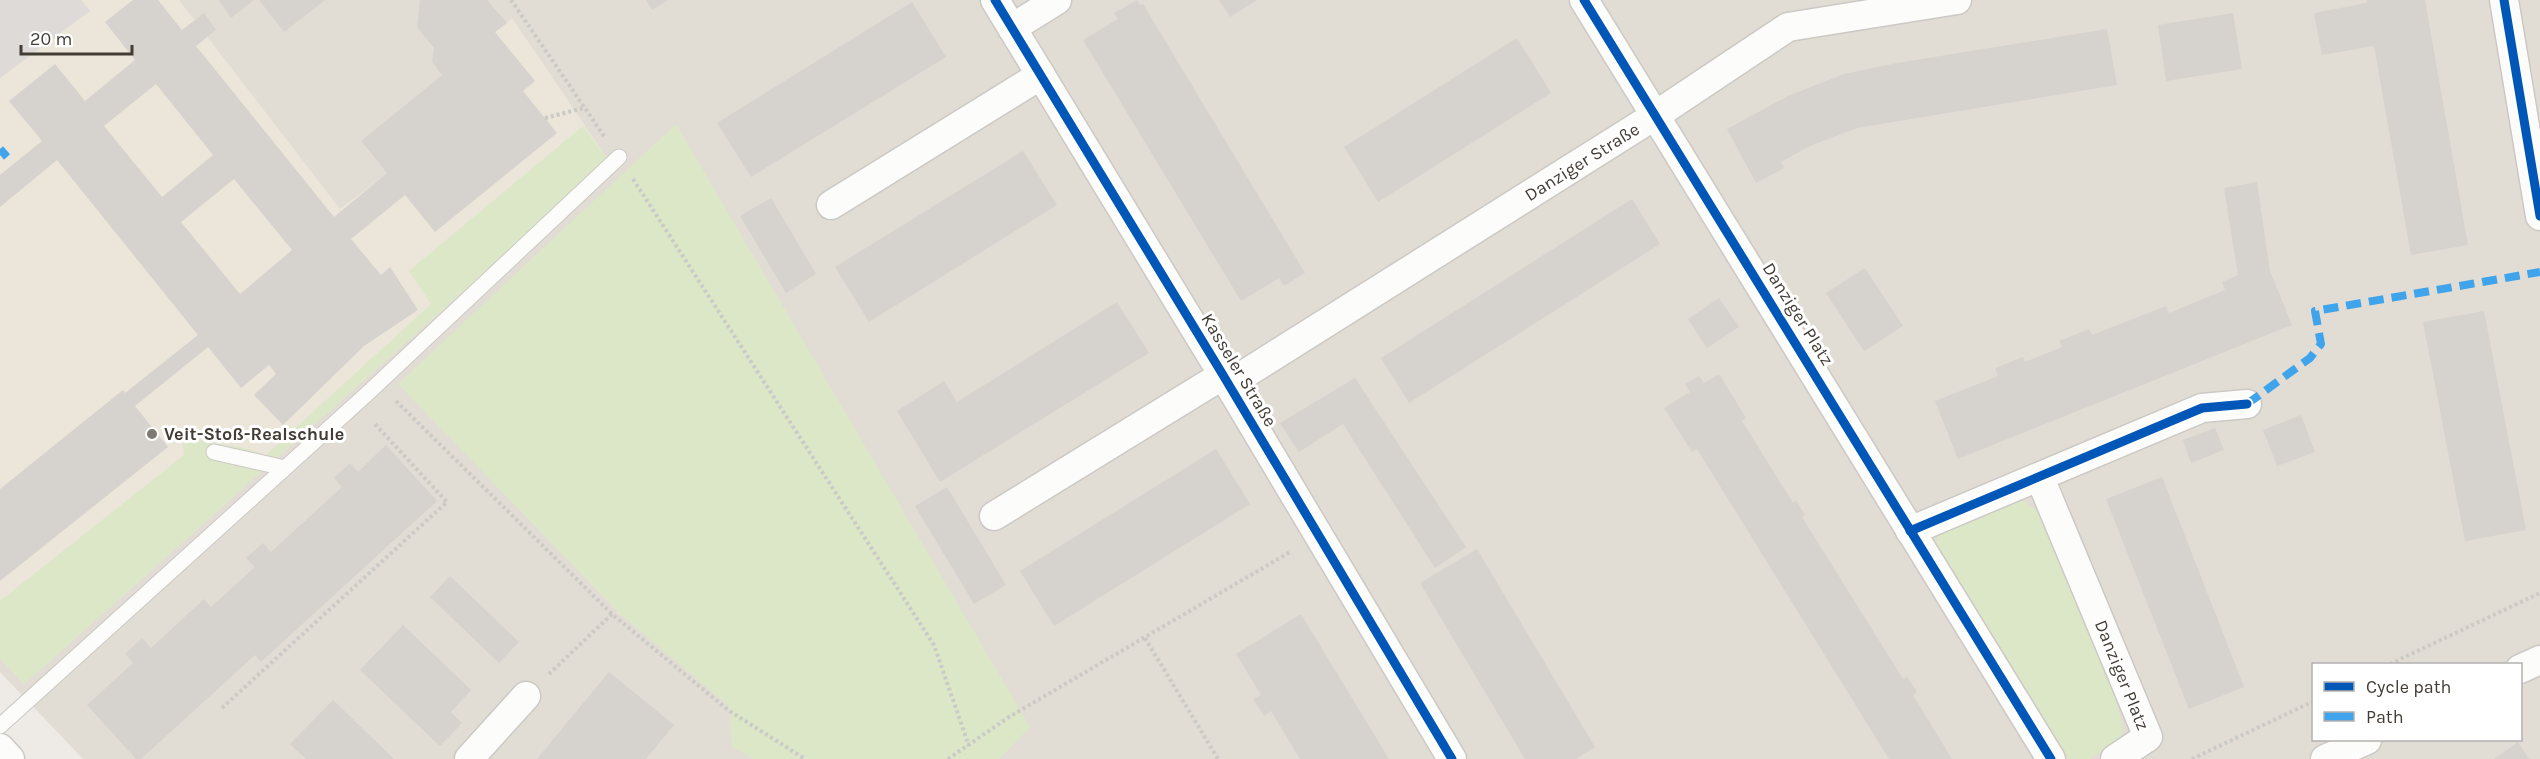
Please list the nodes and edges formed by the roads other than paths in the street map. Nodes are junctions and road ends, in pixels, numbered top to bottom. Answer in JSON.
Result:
{"nodes":[{"id":1,"x":995,"y":0,"type":"edge"},
{"id":2,"x":1057,"y":0,"type":"edge"},
{"id":3,"x":1584,"y":0,"type":"edge"},
{"id":4,"x":1957,"y":0,"type":"edge"},
{"id":5,"x":2504,"y":0,"type":"edge"},
{"id":6,"x":1012,"y":28,"type":"junction"},
{"id":7,"x":1041,"y":75,"type":"junction"},
{"id":8,"x":1656,"y":115,"type":"junction"},
{"id":9,"x":619,"y":157,"type":"road end"},
{"id":10,"x":831,"y":205,"type":"dead end"},
{"id":11,"x":2540,"y":216,"type":"edge"},
{"id":12,"x":1226,"y":380,"type":"junction"},
{"id":13,"x":2247,"y":404,"type":"dead end"},
{"id":14,"x":214,"y":452,"type":"dead end"},
{"id":15,"x":285,"y":468,"type":"junction"},
{"id":16,"x":2040,"y":478,"type":"junction"},
{"id":17,"x":994,"y":516,"type":"dead end"},
{"id":18,"x":1910,"y":531,"type":"junction"},
{"id":19,"x":2540,"y":660,"type":"edge"},
{"id":20,"x":2522,"y":668,"type":"edge"},
{"id":21,"x":525,"y":696,"type":"road end"},
{"id":22,"x":0,"y":726,"type":"edge"},
{"id":23,"x":2365,"y":741,"type":"edge"},
{"id":24,"x":0,"y":748,"type":"edge"},
{"id":25,"x":10,"y":759,"type":"edge"},
{"id":26,"x":469,"y":759,"type":"edge"},
{"id":27,"x":1452,"y":759,"type":"edge"},
{"id":28,"x":2051,"y":759,"type":"edge"},
{"id":29,"x":2115,"y":759,"type":"edge"},
{"id":30,"x":2325,"y":759,"type":"edge"}],
"edges":[{"from":1,"to":6,"type":"street","name":"Kasseler Straße"},
{"from":2,"to":6,"type":"street"},
{"from":3,"to":8,"type":"street","name":"Danziger Platz"},
{"from":4,"to":8,"type":"street","name":"Danziger Straße"},
{"from":5,"to":11,"type":"street"},
{"from":6,"to":7,"type":"street","name":"Kasseler Straße"},
{"from":7,"to":10,"type":"street"},
{"from":7,"to":12,"type":"street","name":"Kasseler Straße"},
{"from":8,"to":12,"type":"street","name":"Danziger Straße"},
{"from":8,"to":18,"type":"street","name":"Danziger Platz"},
{"from":9,"to":15,"type":"lane"},
{"from":12,"to":17,"type":"street","name":"Kasseler Straße"},
{"from":12,"to":27,"type":"street","name":"Kasseler Straße"},
{"from":13,"to":16,"type":"street"},
{"from":14,"to":15,"type":"lane"},
{"from":15,"to":22,"type":"lane"},
{"from":16,"to":18,"type":"street"},
{"from":16,"to":29,"type":"street","name":"Danziger Platz"},
{"from":18,"to":28,"type":"street","name":"Danziger Platz"},
{"from":19,"to":20,"type":"street"},
{"from":21,"to":26,"type":"street"},
{"from":23,"to":30,"type":"street"},
{"from":24,"to":25,"type":"street"}]}
